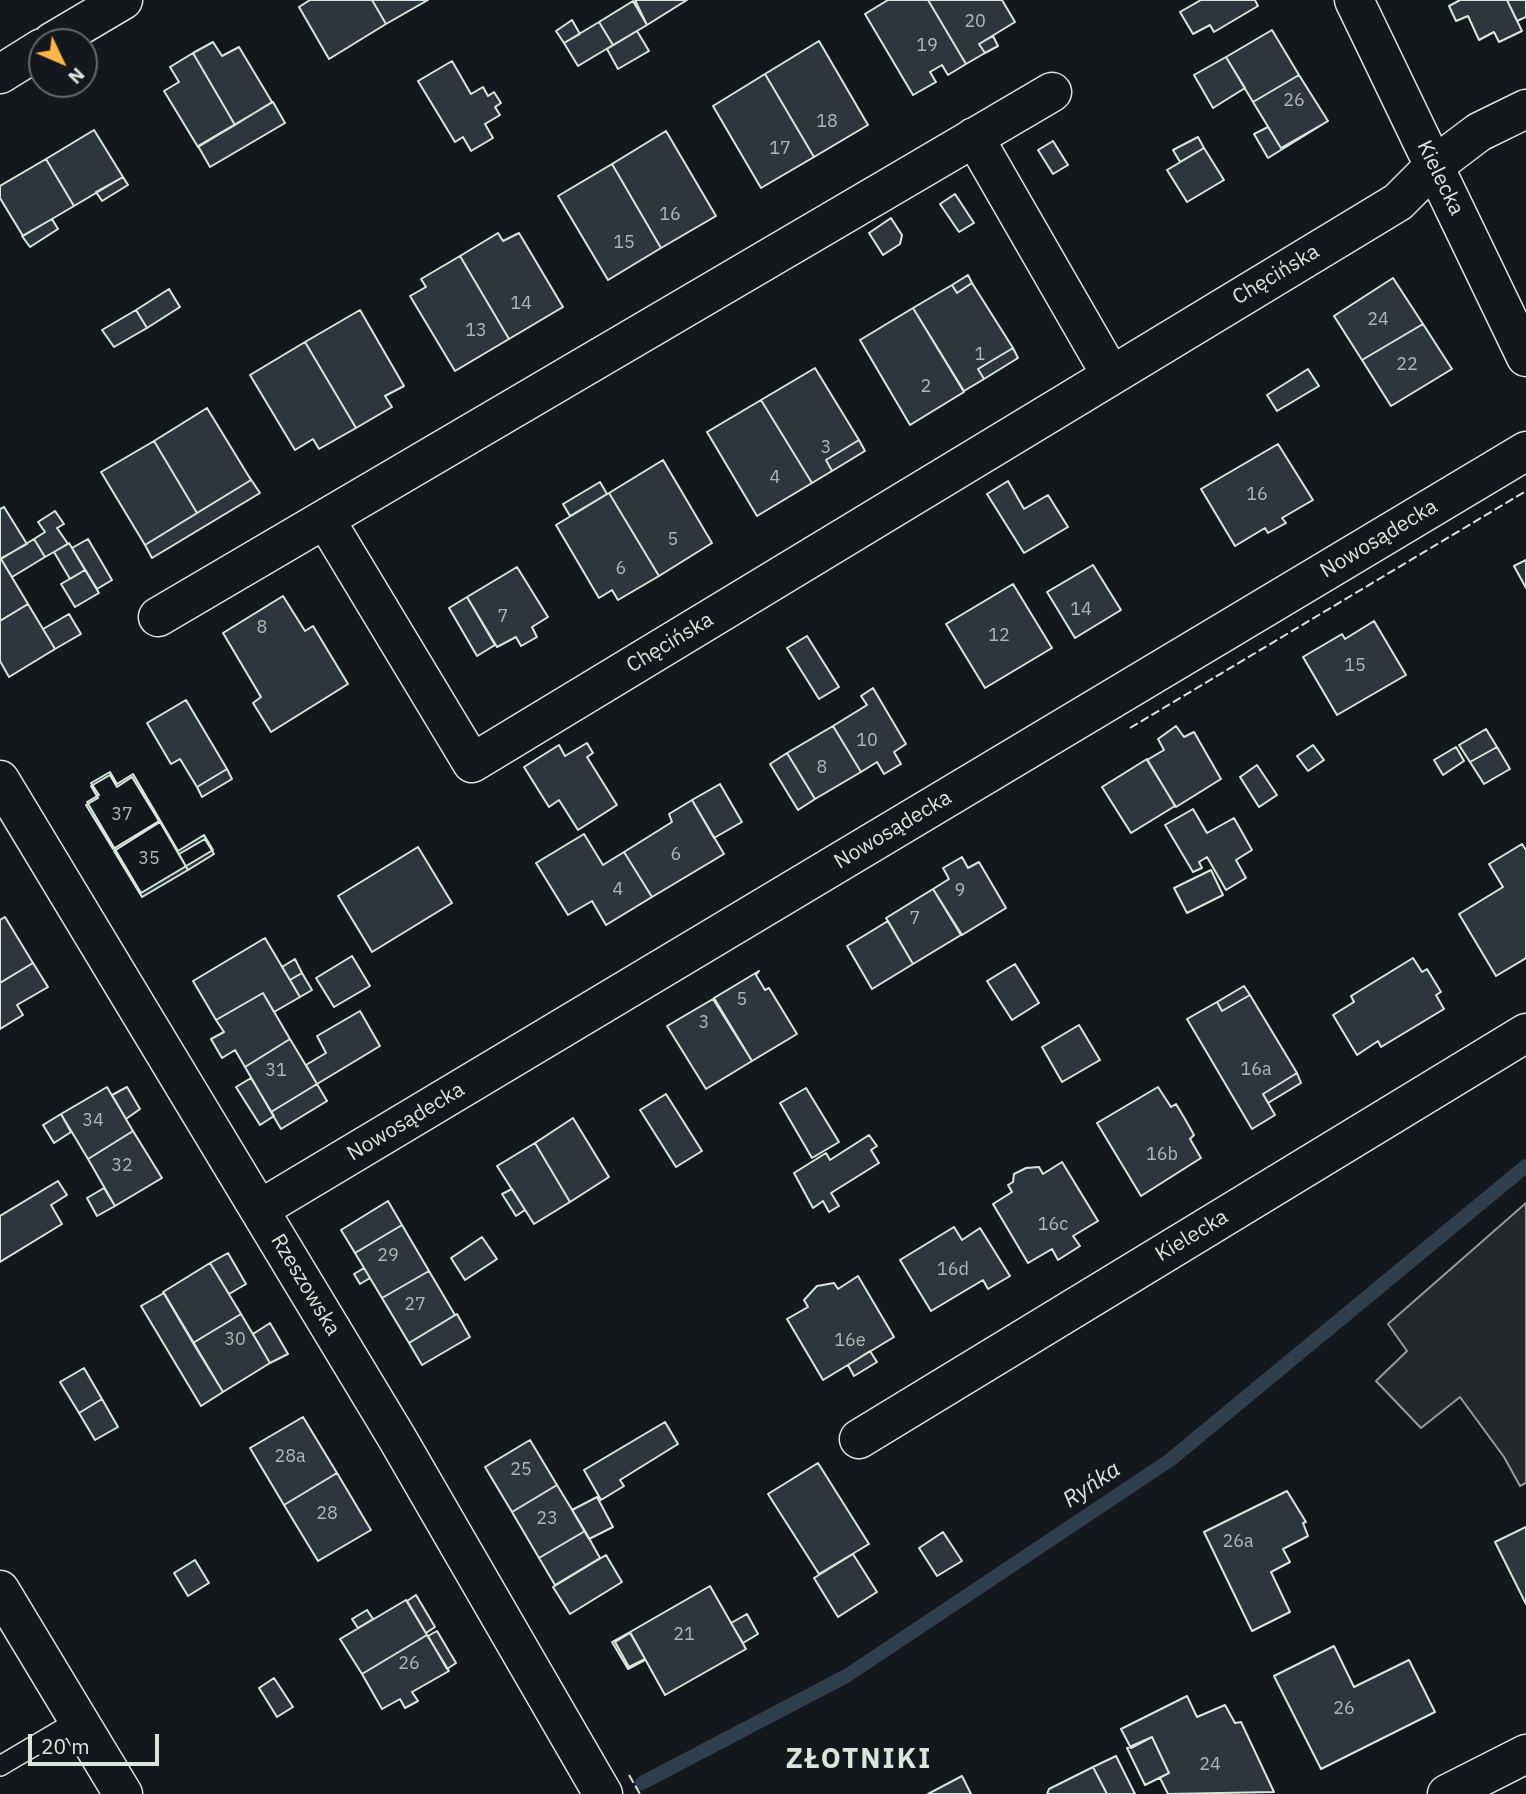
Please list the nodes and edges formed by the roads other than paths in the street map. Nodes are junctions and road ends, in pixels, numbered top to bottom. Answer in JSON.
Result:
{"nodes":[{"id":1,"x":122,"y":0,"type":"edge"},
{"id":2,"x":1354,"y":0,"type":"edge"},
{"id":3,"x":75,"y":28,"type":"edge"},
{"id":4,"x":28,"y":57,"type":"edge"},
{"id":5,"x":0,"y":74,"type":"edge"},
{"id":6,"x":1052,"y":92,"type":"dead end"},
{"id":7,"x":1526,"y":109,"type":"edge"},
{"id":8,"x":974,"y":137,"type":"junction"},
{"id":9,"x":1434,"y":166,"type":"junction"},
{"id":10,"x":1526,"y":357,"type":"edge"},
{"id":11,"x":1111,"y":375,"type":"junction"},
{"id":12,"x":1526,"y":451,"type":"edge"},
{"id":13,"x":325,"y":519,"type":"junction"},
{"id":14,"x":158,"y":617,"type":"dead end"},
{"id":15,"x":0,"y":780,"type":"edge"},
{"id":16,"x":1526,"y":1033,"type":"edge"},
{"id":17,"x":260,"y":1209,"type":"junction"},
{"id":18,"x":859,"y":1439,"type":"dead end"},
{"id":19,"x":0,"y":1590,"type":"edge"},
{"id":20,"x":78,"y":1720,"type":"junction"},
{"id":21,"x":1526,"y":1754,"type":"edge"},
{"id":22,"x":0,"y":1766,"type":"edge"},
{"id":23,"x":1452,"y":1793,"type":"edge"},
{"id":24,"x":123,"y":1794,"type":"edge"},
{"id":25,"x":604,"y":1794,"type":"edge"}],
"edges":[{"from":1,"to":3,"type":"street"},
{"from":2,"to":9,"type":"street","name":"Kielecka"},
{"from":4,"to":5,"type":"street"},
{"from":6,"to":8,"type":"street"},
{"from":7,"to":9,"type":"street","name":"Chęcińska"},
{"from":8,"to":11,"type":"street"},
{"from":8,"to":13,"type":"street"},
{"from":9,"to":10,"type":"street","name":"Kielecka"},
{"from":9,"to":11,"type":"street","name":"Chęcińska"},
{"from":11,"to":13,"type":"street","name":"Chęcińska"},
{"from":12,"to":17,"type":"street","name":"Nowosądecka"},
{"from":13,"to":14,"type":"street"},
{"from":15,"to":17,"type":"street","name":"Rzeszowska"},
{"from":16,"to":18,"type":"street","name":"Kielecka"},
{"from":17,"to":25,"type":"street","name":"Rzeszowska"},
{"from":19,"to":20,"type":"street"},
{"from":20,"to":22,"type":"lane"},
{"from":20,"to":24,"type":"street"},
{"from":21,"to":23,"type":"street"}]}
